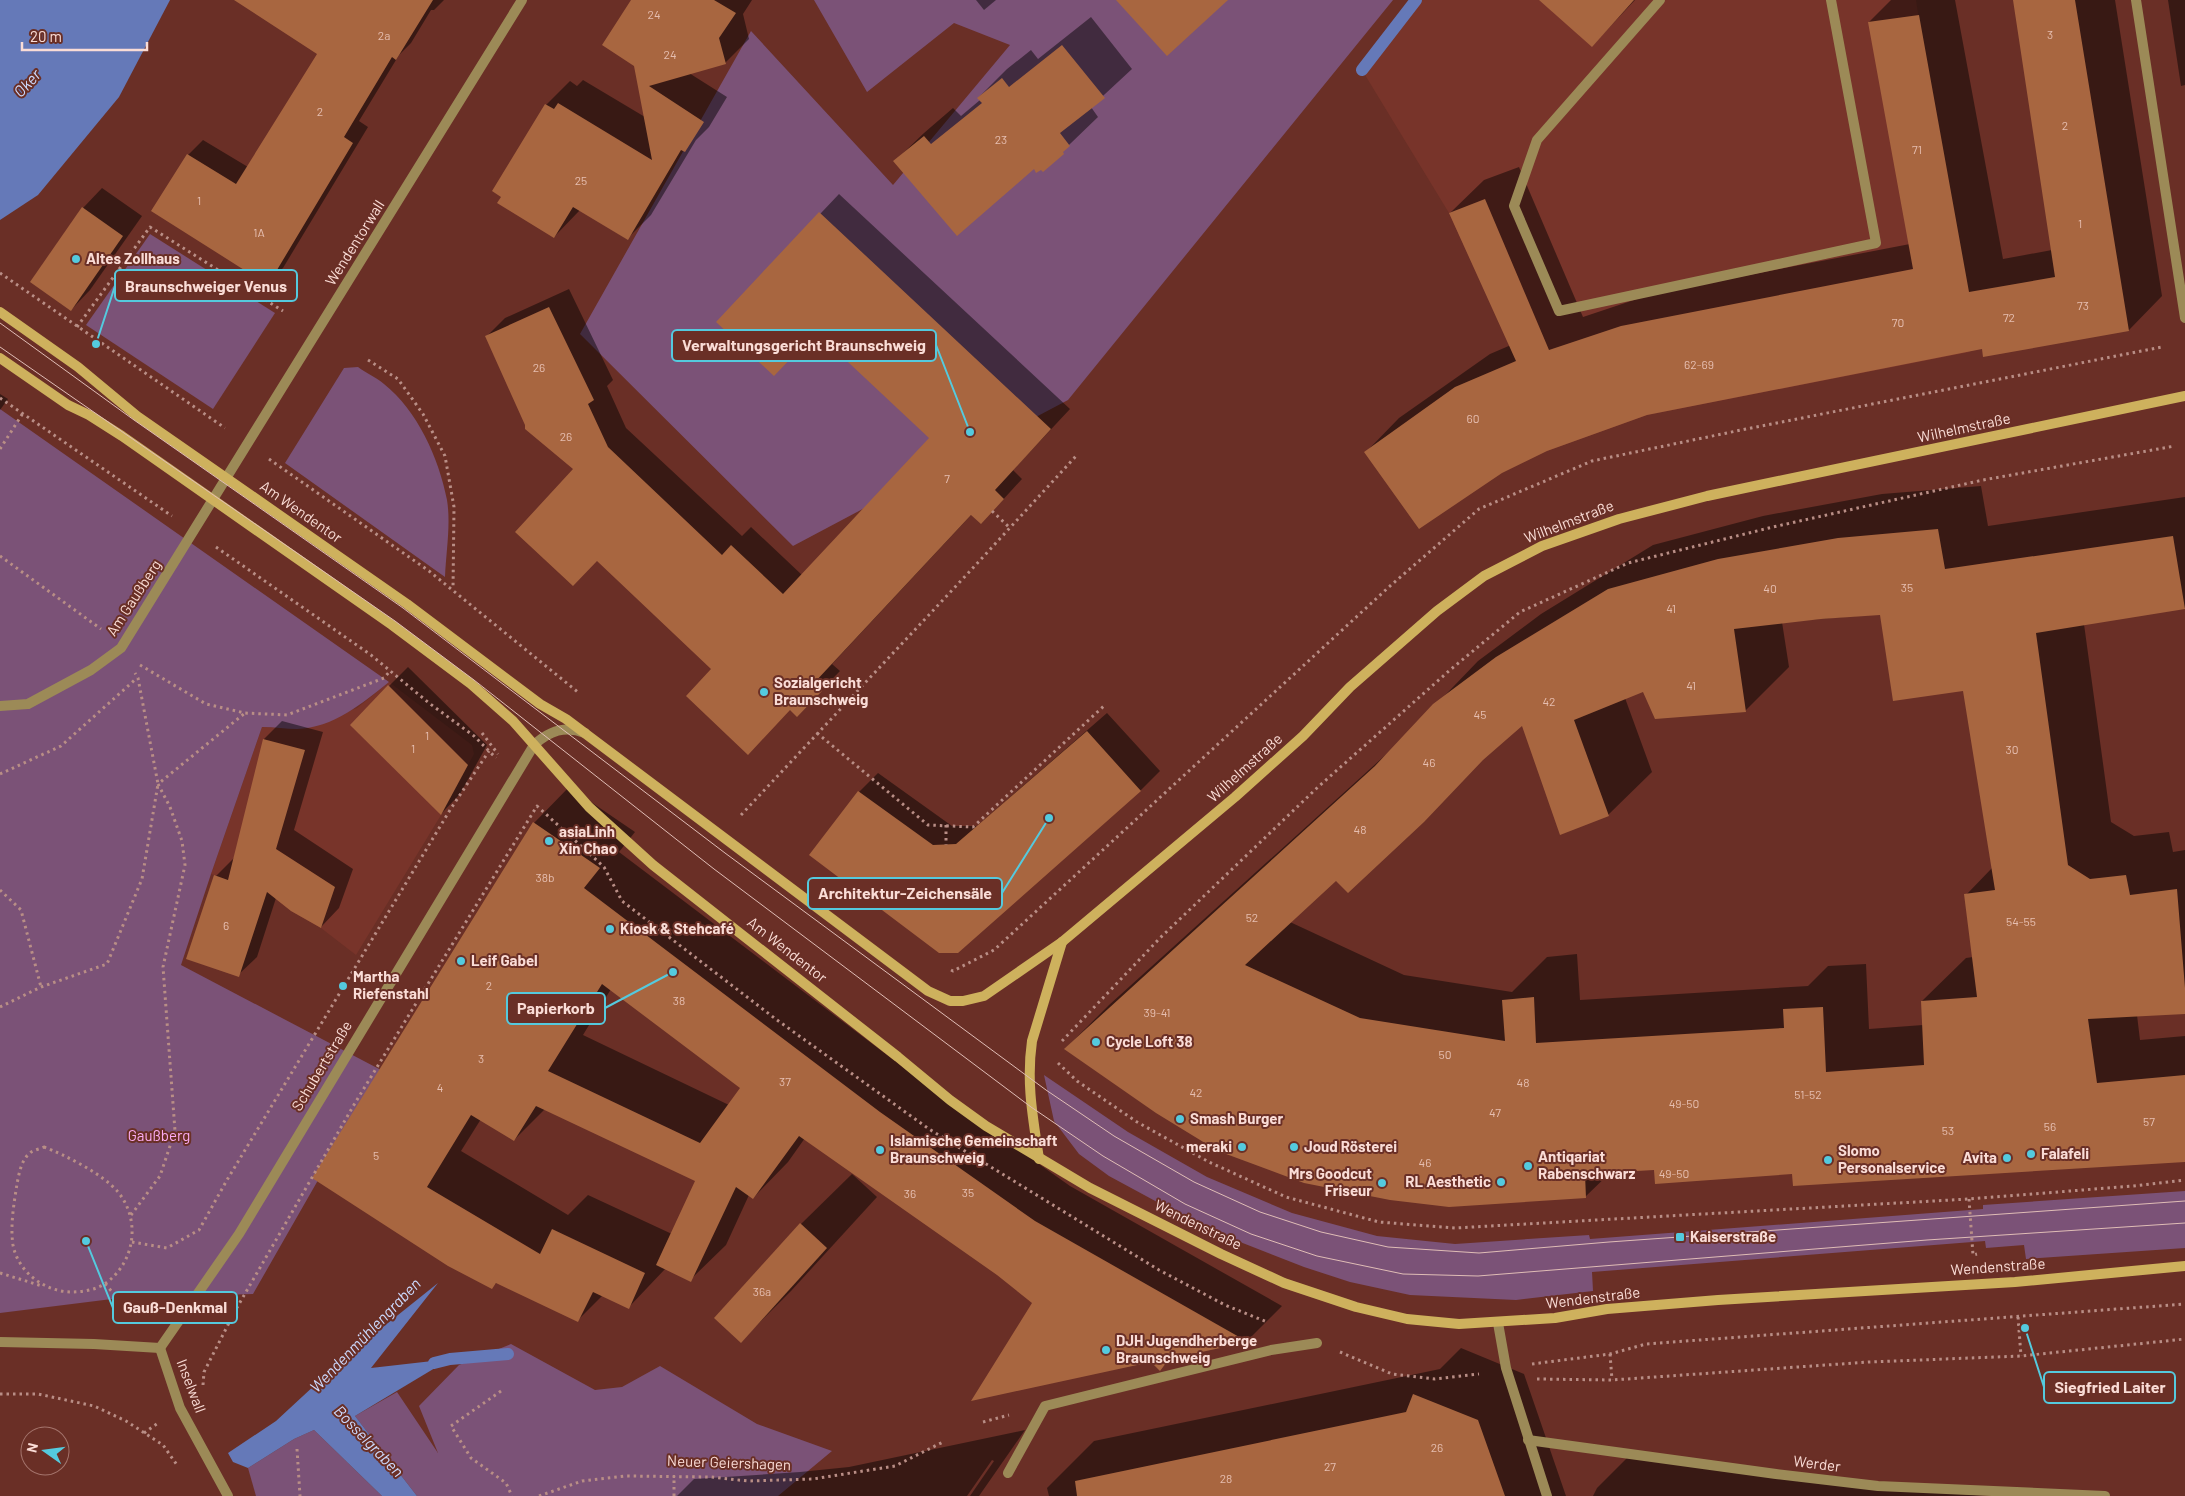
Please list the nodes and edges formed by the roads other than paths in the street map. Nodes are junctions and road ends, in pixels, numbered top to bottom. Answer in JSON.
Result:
{"nodes":[{"id":1,"x":522,"y":0,"type":"edge"},
{"id":2,"x":1660,"y":0,"type":"edge"},
{"id":3,"x":1832,"y":0,"type":"edge"},
{"id":4,"x":2136,"y":0,"type":"edge"},
{"id":5,"x":0,"y":312,"type":"edge"},
{"id":6,"x":2185,"y":318,"type":"edge"},
{"id":7,"x":0,"y":358,"type":"edge"},
{"id":8,"x":2185,"y":396,"type":"edge"},
{"id":9,"x":227,"y":479,"type":"junction"},
{"id":10,"x":213,"y":501,"type":"junction"},
{"id":11,"x":0,"y":706,"type":"edge"},
{"id":12,"x":586,"y":734,"type":"junction"},
{"id":13,"x":534,"y":745,"type":"junction"},
{"id":14,"x":1062,"y":942,"type":"junction"},
{"id":15,"x":1039,"y":1159,"type":"junction"},
{"id":16,"x":2185,"y":1266,"type":"edge"},
{"id":17,"x":1498,"y":1323,"type":"junction"},
{"id":18,"x":0,"y":1342,"type":"edge"},
{"id":19,"x":1317,"y":1342,"type":"road end"},
{"id":20,"x":160,"y":1348,"type":"junction"},
{"id":21,"x":1528,"y":1440,"type":"junction"},
{"id":22,"x":1008,"y":1473,"type":"dead end"},
{"id":23,"x":228,"y":1496,"type":"edge"},
{"id":24,"x":1547,"y":1496,"type":"edge"},
{"id":25,"x":2105,"y":1496,"type":"edge"}],
"edges":[{"from":1,"to":9,"type":"street","name":"Wendentorwall"},
{"from":2,"to":3,"type":"street"},
{"from":4,"to":6,"type":"street"},
{"from":5,"to":9,"type":"main road","name":"Am Wendentor"},
{"from":7,"to":10,"type":"main road","name":"Am Wendentor"},
{"from":8,"to":14,"type":"main road","name":"Wilhelmstraße"},
{"from":9,"to":10,"type":"street","name":"Wendentorwall"},
{"from":9,"to":12,"type":"main road","name":"Am Wendentor"},
{"from":10,"to":11,"type":"street","name":"Am Gaußberg"},
{"from":10,"to":13,"type":"main road","name":"Am Wendentor"},
{"from":12,"to":13,"type":"street","name":"Am Wendentor"},
{"from":12,"to":14,"type":"main road","name":"Am Wendentor"},
{"from":13,"to":15,"type":"main road","name":"Am Wendentor"},
{"from":13,"to":20,"type":"street","name":"Schubertstraße"},
{"from":14,"to":15,"type":"main road"},
{"from":15,"to":17,"type":"main road","name":"Wendenstraße"},
{"from":16,"to":17,"type":"main road","name":"Wendenstraße"},
{"from":17,"to":21,"type":"street"},
{"from":18,"to":20,"type":"street","name":"Inselwall"},
{"from":19,"to":22,"type":"street"},
{"from":20,"to":23,"type":"street","name":"Inselwall"},
{"from":21,"to":24,"type":"street"},
{"from":21,"to":25,"type":"street","name":"Werder"}]}
